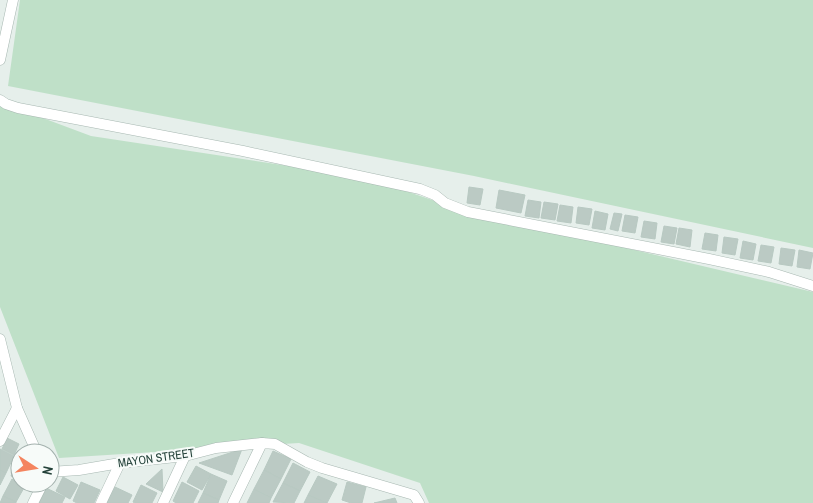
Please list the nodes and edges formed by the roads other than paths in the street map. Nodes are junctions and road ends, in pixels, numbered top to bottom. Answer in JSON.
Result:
{"nodes":[{"id":1,"x":13,"y":0,"type":"edge"},
{"id":2,"x":0,"y":60,"type":"edge"},
{"id":3,"x":0,"y":100,"type":"edge"},
{"id":4,"x":813,"y":286,"type":"edge"},
{"id":5,"x":0,"y":339,"type":"edge"},
{"id":6,"x":17,"y":408,"type":"junction"},
{"id":7,"x":0,"y":441,"type":"edge"},
{"id":8,"x":33,"y":443,"type":"edge"},
{"id":9,"x":262,"y":443,"type":"junction"},
{"id":10,"x":185,"y":456,"type":"junction"},
{"id":11,"x":120,"y":463,"type":"junction"},
{"id":12,"x":60,"y":471,"type":"edge"},
{"id":13,"x":101,"y":503,"type":"edge"},
{"id":14,"x":163,"y":503,"type":"edge"},
{"id":15,"x":233,"y":503,"type":"edge"},
{"id":16,"x":419,"y":503,"type":"edge"}],
"edges":[{"from":1,"to":2,"type":"street"},
{"from":3,"to":4,"type":"street"},
{"from":5,"to":6,"type":"street"},
{"from":6,"to":7,"type":"street"},
{"from":6,"to":8,"type":"street"},
{"from":9,"to":10,"type":"street","name":"MAYON STREET"},
{"from":9,"to":15,"type":"street"},
{"from":9,"to":16,"type":"street"},
{"from":10,"to":11,"type":"street","name":"MAYON STREET"},
{"from":10,"to":14,"type":"street"},
{"from":11,"to":12,"type":"street","name":"MAYON STREET"},
{"from":11,"to":13,"type":"street"}]}
